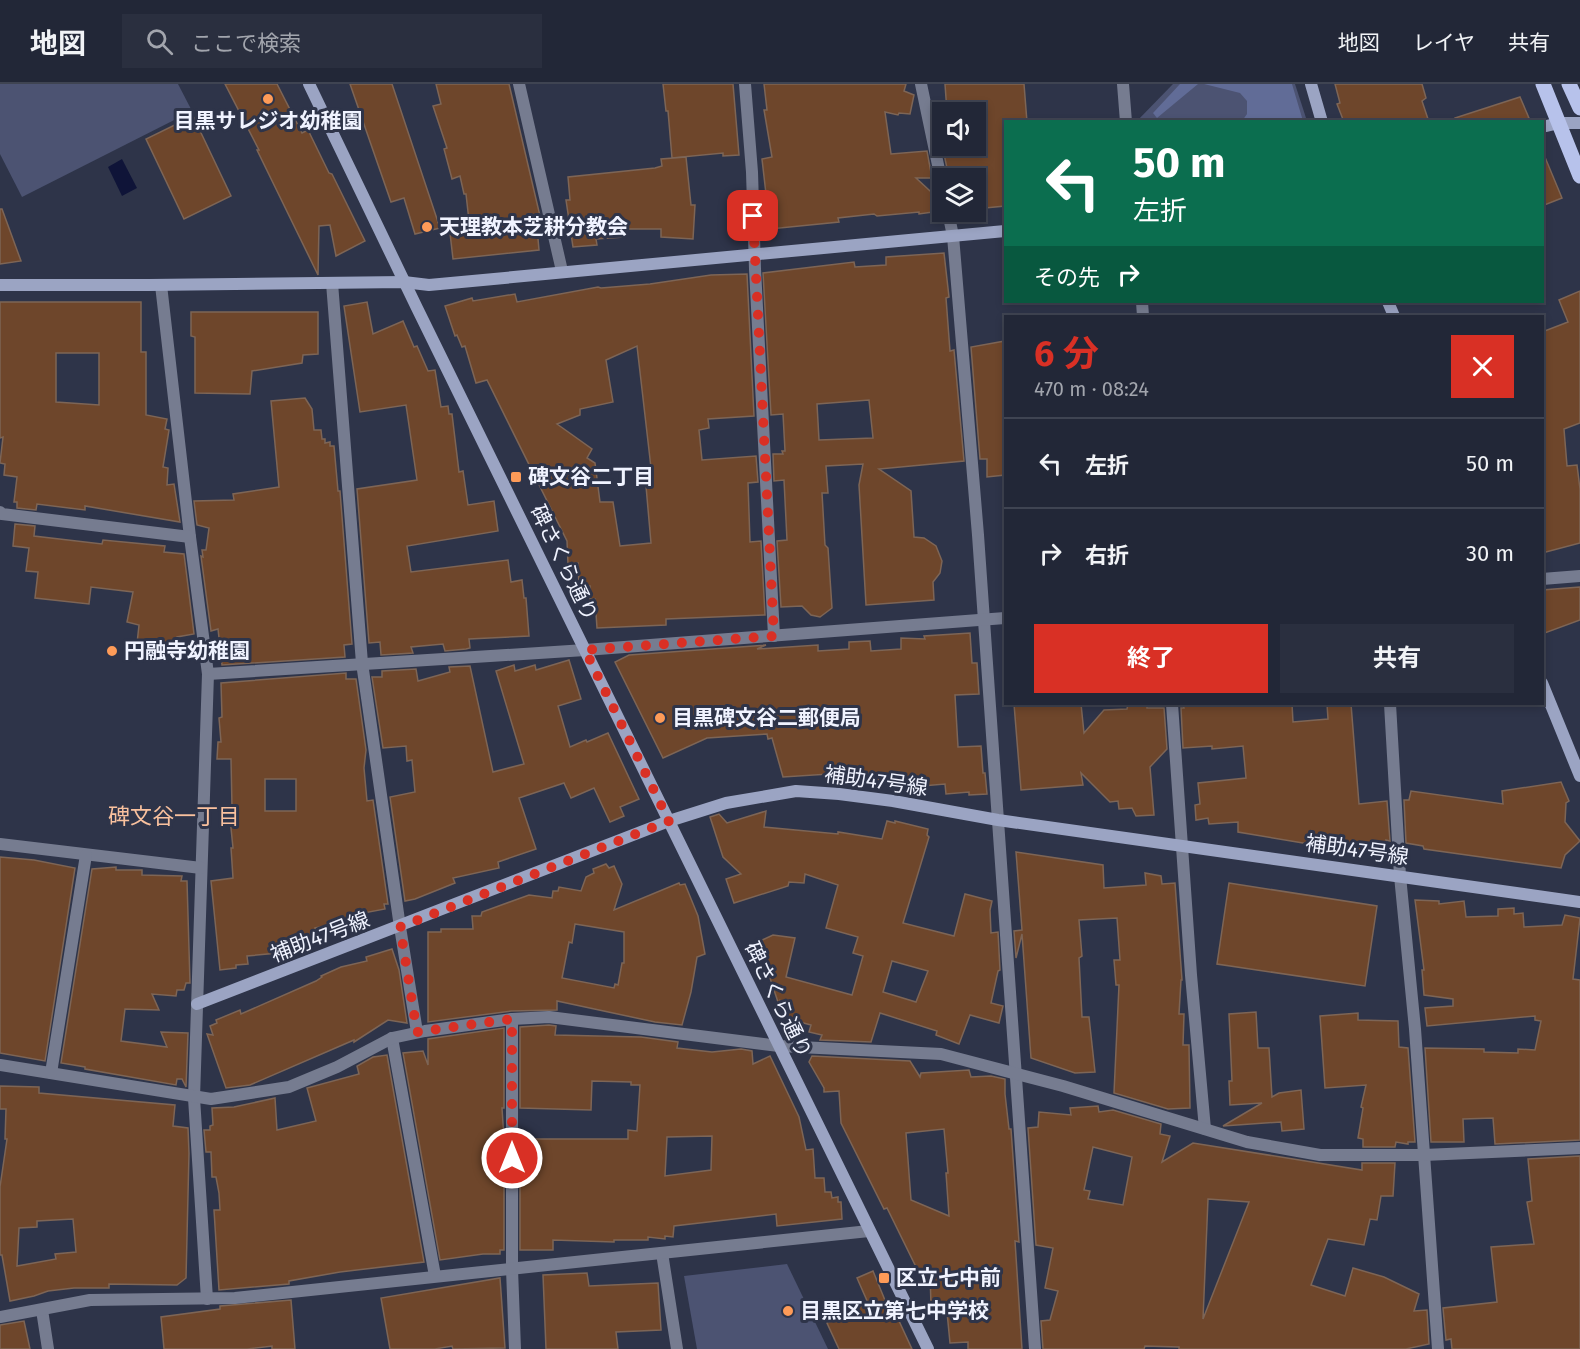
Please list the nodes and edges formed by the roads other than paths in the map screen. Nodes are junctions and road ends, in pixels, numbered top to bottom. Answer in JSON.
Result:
{"nodes":[{"id":1,"x":309,"y":84,"type":"edge"},
{"id":2,"x":519,"y":84,"type":"edge"},
{"id":3,"x":746,"y":84,"type":"edge"},
{"id":4,"x":921,"y":84,"type":"edge"},
{"id":5,"x":1123,"y":84,"type":"edge"},
{"id":6,"x":1311,"y":84,"type":"edge"},
{"id":7,"x":1543,"y":84,"type":"edge"},
{"id":8,"x":1569,"y":84,"type":"edge"},
{"id":9,"x":1580,"y":108,"type":"edge"},
{"id":10,"x":1126,"y":120,"type":"edge"},
{"id":11,"x":1321,"y":120,"type":"edge"},
{"id":12,"x":1559,"y":123,"type":"junction"},
{"id":13,"x":1580,"y":123,"type":"edge"},
{"id":14,"x":1544,"y":127,"type":"edge"},
{"id":15,"x":939,"y":168,"type":"edge"},
{"id":16,"x":1580,"y":176,"type":"edge"},
{"id":17,"x":950,"y":222,"type":"edge"},
{"id":18,"x":1004,"y":231,"type":"edge"},
{"id":19,"x":953,"y":236,"type":"junction"},
{"id":20,"x":754,"y":254,"type":"junction"},
{"id":21,"x":562,"y":272,"type":"junction"},
{"id":22,"x":404,"y":282,"type":"junction"},
{"id":23,"x":332,"y":283,"type":"junction"},
{"id":24,"x":0,"y":285,"type":"edge"},
{"id":25,"x":161,"y":285,"type":"junction"},
{"id":26,"x":0,"y":512,"type":"edge"},
{"id":27,"x":190,"y":537,"type":"junction"},
{"id":28,"x":1580,"y":576,"type":"edge"},
{"id":29,"x":1544,"y":579,"type":"edge"},
{"id":30,"x":1004,"y":618,"type":"edge"},
{"id":31,"x":984,"y":619,"type":"junction"},
{"id":32,"x":774,"y":636,"type":"junction"},
{"id":33,"x":585,"y":650,"type":"junction"},
{"id":34,"x":362,"y":663,"type":"junction"},
{"id":35,"x":208,"y":674,"type":"junction"},
{"id":36,"x":1544,"y":688,"type":"edge"},
{"id":37,"x":1172,"y":705,"type":"edge"},
{"id":38,"x":1390,"y":705,"type":"edge"},
{"id":39,"x":1580,"y":776,"type":"edge"},
{"id":40,"x":998,"y":820,"type":"junction"},
{"id":41,"x":669,"y":821,"type":"junction"},
{"id":42,"x":0,"y":844,"type":"edge"},
{"id":43,"x":1183,"y":845,"type":"junction"},
{"id":44,"x":86,"y":855,"type":"junction"},
{"id":45,"x":201,"y":868,"type":"junction"},
{"id":46,"x":1400,"y":876,"type":"junction"},
{"id":47,"x":1580,"y":902,"type":"edge"},
{"id":48,"x":400,"y":927,"type":"junction"},
{"id":49,"x":197,"y":1004,"type":"junction"},
{"id":50,"x":512,"y":1019,"type":"junction"},
{"id":51,"x":417,"y":1032,"type":"junction"},
{"id":52,"x":392,"y":1038,"type":"junction"},
{"id":53,"x":778,"y":1046,"type":"junction"},
{"id":54,"x":0,"y":1065,"type":"edge"},
{"id":55,"x":51,"y":1073,"type":"junction"},
{"id":56,"x":1014,"y":1074,"type":"junction"},
{"id":57,"x":194,"y":1098,"type":"junction"},
{"id":58,"x":1205,"y":1129,"type":"junction"},
{"id":59,"x":1580,"y":1148,"type":"edge"},
{"id":60,"x":1424,"y":1155,"type":"junction"},
{"id":61,"x":869,"y":1232,"type":"junction"},
{"id":62,"x":662,"y":1253,"type":"junction"},
{"id":63,"x":512,"y":1269,"type":"junction"},
{"id":64,"x":435,"y":1276,"type":"junction"},
{"id":65,"x":207,"y":1299,"type":"junction"},
{"id":66,"x":42,"y":1310,"type":"junction"},
{"id":67,"x":0,"y":1317,"type":"edge"},
{"id":68,"x":48,"y":1349,"type":"edge"},
{"id":69,"x":515,"y":1349,"type":"edge"},
{"id":70,"x":677,"y":1349,"type":"edge"},
{"id":71,"x":928,"y":1349,"type":"edge"},
{"id":72,"x":1035,"y":1349,"type":"edge"},
{"id":73,"x":1438,"y":1349,"type":"edge"}],
"edges":[{"from":1,"to":22,"type":"street","name":"碑さくら通り"},
{"from":2,"to":21,"type":"street"},
{"from":3,"to":20,"type":"street"},
{"from":4,"to":15,"type":"street"},
{"from":5,"to":10,"type":"street"},
{"from":6,"to":11,"type":"street"},
{"from":7,"to":12,"type":"main road"},
{"from":8,"to":9,"type":"main road"},
{"from":12,"to":13,"type":"street"},
{"from":12,"to":14,"type":"street"},
{"from":12,"to":16,"type":"main road"},
{"from":17,"to":19,"type":"street"},
{"from":18,"to":19,"type":"street"},
{"from":19,"to":20,"type":"street"},
{"from":19,"to":31,"type":"street"},
{"from":20,"to":21,"type":"street"},
{"from":20,"to":32,"type":"street"},
{"from":21,"to":22,"type":"street"},
{"from":22,"to":23,"type":"street"},
{"from":22,"to":33,"type":"street","name":"碑さくら通り"},
{"from":23,"to":25,"type":"street"},
{"from":23,"to":34,"type":"street"},
{"from":24,"to":25,"type":"street"},
{"from":25,"to":27,"type":"street"},
{"from":26,"to":27,"type":"street"},
{"from":27,"to":35,"type":"street"},
{"from":28,"to":29,"type":"street"},
{"from":30,"to":31,"type":"street"},
{"from":31,"to":32,"type":"street"},
{"from":31,"to":40,"type":"street"},
{"from":32,"to":33,"type":"street"},
{"from":33,"to":34,"type":"street"},
{"from":33,"to":41,"type":"street","name":"碑さくら通り"},
{"from":34,"to":35,"type":"street"},
{"from":34,"to":48,"type":"street"},
{"from":35,"to":45,"type":"street"},
{"from":36,"to":39,"type":"street"},
{"from":37,"to":43,"type":"street"},
{"from":38,"to":46,"type":"street"},
{"from":40,"to":41,"type":"street","name":"補助47号線"},
{"from":40,"to":43,"type":"street","name":"補助47号線"},
{"from":40,"to":56,"type":"street"},
{"from":41,"to":48,"type":"street","name":"補助47号線"},
{"from":41,"to":53,"type":"street","name":"碑さくら通り"},
{"from":42,"to":44,"type":"street"},
{"from":43,"to":46,"type":"street","name":"補助47号線"},
{"from":43,"to":58,"type":"street"},
{"from":44,"to":45,"type":"street"},
{"from":44,"to":55,"type":"street"},
{"from":45,"to":49,"type":"street"},
{"from":46,"to":47,"type":"street","name":"補助47号線"},
{"from":46,"to":60,"type":"street"},
{"from":48,"to":49,"type":"street","name":"補助47号線"},
{"from":48,"to":51,"type":"street"},
{"from":49,"to":57,"type":"street"},
{"from":50,"to":51,"type":"street"},
{"from":50,"to":53,"type":"street"},
{"from":50,"to":63,"type":"street"},
{"from":51,"to":52,"type":"street"},
{"from":52,"to":57,"type":"street"},
{"from":52,"to":64,"type":"street"},
{"from":53,"to":56,"type":"street"},
{"from":53,"to":61,"type":"street","name":"碑さくら通り"},
{"from":54,"to":55,"type":"street"},
{"from":55,"to":57,"type":"street"},
{"from":56,"to":58,"type":"street"},
{"from":56,"to":72,"type":"street"},
{"from":57,"to":65,"type":"street"},
{"from":58,"to":60,"type":"street"},
{"from":59,"to":60,"type":"street"},
{"from":60,"to":73,"type":"street"},
{"from":61,"to":62,"type":"street"},
{"from":61,"to":71,"type":"street","name":"碑さくら通り"},
{"from":62,"to":63,"type":"street"},
{"from":62,"to":70,"type":"street"},
{"from":63,"to":64,"type":"street"},
{"from":63,"to":69,"type":"street"},
{"from":64,"to":65,"type":"street"},
{"from":65,"to":66,"type":"street"},
{"from":66,"to":67,"type":"street"},
{"from":66,"to":68,"type":"street"}]}
